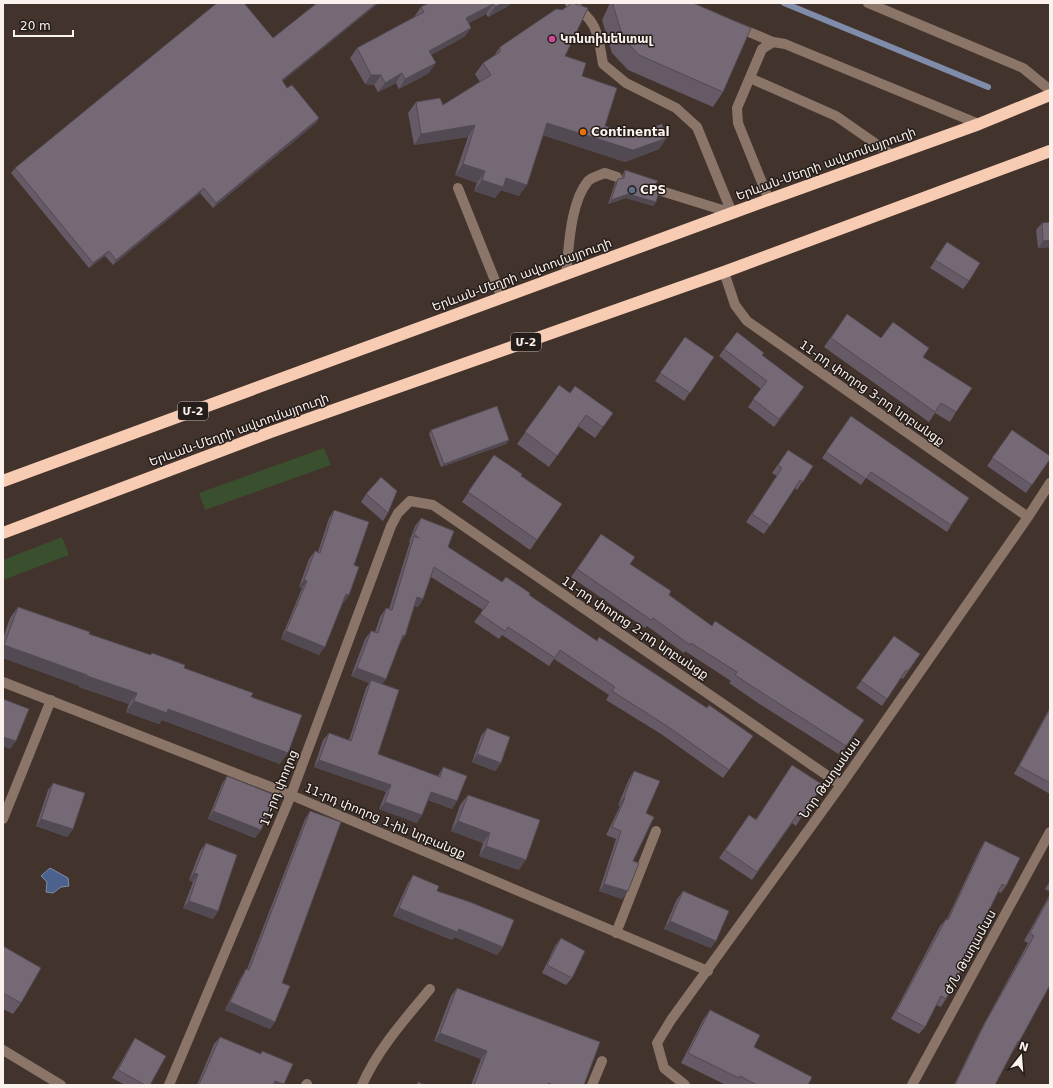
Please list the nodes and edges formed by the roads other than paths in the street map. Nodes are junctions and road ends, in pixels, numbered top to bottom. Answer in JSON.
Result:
{"nodes":[{"id":1,"x":570,"y":3,"type":"edge"},
{"id":2,"x":868,"y":3,"type":"edge"},
{"id":3,"x":729,"y":24,"type":"edge"},
{"id":4,"x":773,"y":42,"type":"junction"},
{"id":5,"x":750,"y":78,"type":"junction"},
{"id":6,"x":1050,"y":90,"type":"edge"},
{"id":7,"x":1050,"y":95,"type":"edge"},
{"id":8,"x":979,"y":124,"type":"junction"},
{"id":9,"x":1050,"y":151,"type":"edge"},
{"id":10,"x":892,"y":155,"type":"junction"},
{"id":11,"x":617,"y":177,"type":"dead end"},
{"id":12,"x":458,"y":188,"type":"dead end"},
{"id":13,"x":658,"y":190,"type":"edge"},
{"id":14,"x":769,"y":200,"type":"junction"},
{"id":15,"x":732,"y":213,"type":"junction"},
{"id":16,"x":724,"y":272,"type":"junction"},
{"id":17,"x":566,"y":274,"type":"junction"},
{"id":18,"x":502,"y":298,"type":"junction"},
{"id":19,"x":3,"y":481,"type":"edge"},
{"id":20,"x":1050,"y":483,"type":"edge"},
{"id":21,"x":410,"y":501,"type":"joint"},
{"id":22,"x":1028,"y":517,"type":"junction"},
{"id":23,"x":3,"y":533,"type":"edge"},
{"id":24,"x":3,"y":682,"type":"edge"},
{"id":25,"x":51,"y":700,"type":"junction"},
{"id":26,"x":841,"y":785,"type":"junction"},
{"id":27,"x":291,"y":795,"type":"junction"},
{"id":28,"x":3,"y":819,"type":"edge"},
{"id":29,"x":656,"y":831,"type":"dead end"},
{"id":30,"x":1050,"y":832,"type":"edge"},
{"id":31,"x":616,"y":933,"type":"junction"},
{"id":32,"x":708,"y":971,"type":"junction"},
{"id":33,"x":430,"y":989,"type":"dead end"},
{"id":34,"x":3,"y":1050,"type":"edge"},
{"id":35,"x":602,"y":1061,"type":"dead end"},
{"id":36,"x":61,"y":1085,"type":"edge"},
{"id":37,"x":169,"y":1085,"type":"edge"},
{"id":38,"x":362,"y":1085,"type":"edge"},
{"id":39,"x":592,"y":1085,"type":"edge"},
{"id":40,"x":685,"y":1085,"type":"edge"},
{"id":41,"x":912,"y":1085,"type":"edge"}],
"edges":[{"from":1,"to":15,"type":"street"},
{"from":2,"to":6,"type":"street"},
{"from":3,"to":4,"type":"street"},
{"from":4,"to":5,"type":"street"},
{"from":4,"to":8,"type":"street"},
{"from":5,"to":10,"type":"street"},
{"from":5,"to":14,"type":"street"},
{"from":7,"to":8,"type":"highway","name":"Երևան-Մեղրի ավտոմայրուղի","number":"Մ-2"},
{"from":8,"to":10,"type":"highway","name":"Երևան-Մեղրի ավտոմայրուղի","number":"Մ-2"},
{"from":9,"to":16,"type":"highway","name":"Երևան-Մեղրի ավտոմայրուղի","number":"Մ-2"},
{"from":10,"to":14,"type":"highway","name":"Երևան-Մեղրի ավտոմայրուղի","number":"Մ-2"},
{"from":11,"to":17,"type":"street"},
{"from":12,"to":18,"type":"street"},
{"from":13,"to":15,"type":"street"},
{"from":14,"to":15,"type":"highway","name":"Երևան-Մեղրի ավտոմայրուղի","number":"Մ-2"},
{"from":15,"to":17,"type":"highway","name":"Երևան-Մեղրի ավտոմայրուղի","number":"Մ-2"},
{"from":16,"to":22,"type":"street","name":"11-րդ փողոց 3-րդ նրբանցք"},
{"from":16,"to":23,"type":"highway","name":"Երևան-Մեղրի ավտոմայրուղի","number":"Մ-2"},
{"from":17,"to":18,"type":"highway","name":"Երևան-Մեղրի ավտոմայրուղի","number":"Մ-2"},
{"from":18,"to":19,"type":"highway","name":"Երևան-Մեղրի ավտոմայրուղի","number":"Մ-2"},
{"from":20,"to":22,"type":"street","name":"Նոր Թաղամաս"},
{"from":21,"to":26,"type":"street","name":"11-րդ փողոց 2-րդ նրբանցք"},
{"from":21,"to":27,"type":"street","name":"11-րդ փողոց"},
{"from":22,"to":26,"type":"street","name":"Նոր Թաղամաս"},
{"from":24,"to":25,"type":"street","name":"11-րդ փողոց 1-ին նրբանցք"},
{"from":25,"to":27,"type":"street","name":"11-րդ փողոց 1-ին նրբանցք"},
{"from":25,"to":28,"type":"street"},
{"from":26,"to":32,"type":"street","name":"Նոր Թաղամաս"},
{"from":27,"to":31,"type":"street","name":"11-րդ փողոց 1-ին նրբանցք"},
{"from":27,"to":37,"type":"street","name":"11-րդ փողոց"},
{"from":29,"to":31,"type":"street"},
{"from":30,"to":41,"type":"street","name":"Ժ/Ն Թաղամաս"},
{"from":31,"to":32,"type":"street","name":"11-րդ փողոց 1-ին նրբանցք"},
{"from":32,"to":40,"type":"street","name":"Նոր Թաղամաս"},
{"from":33,"to":38,"type":"street"},
{"from":34,"to":36,"type":"street"},
{"from":35,"to":39,"type":"street"}]}
